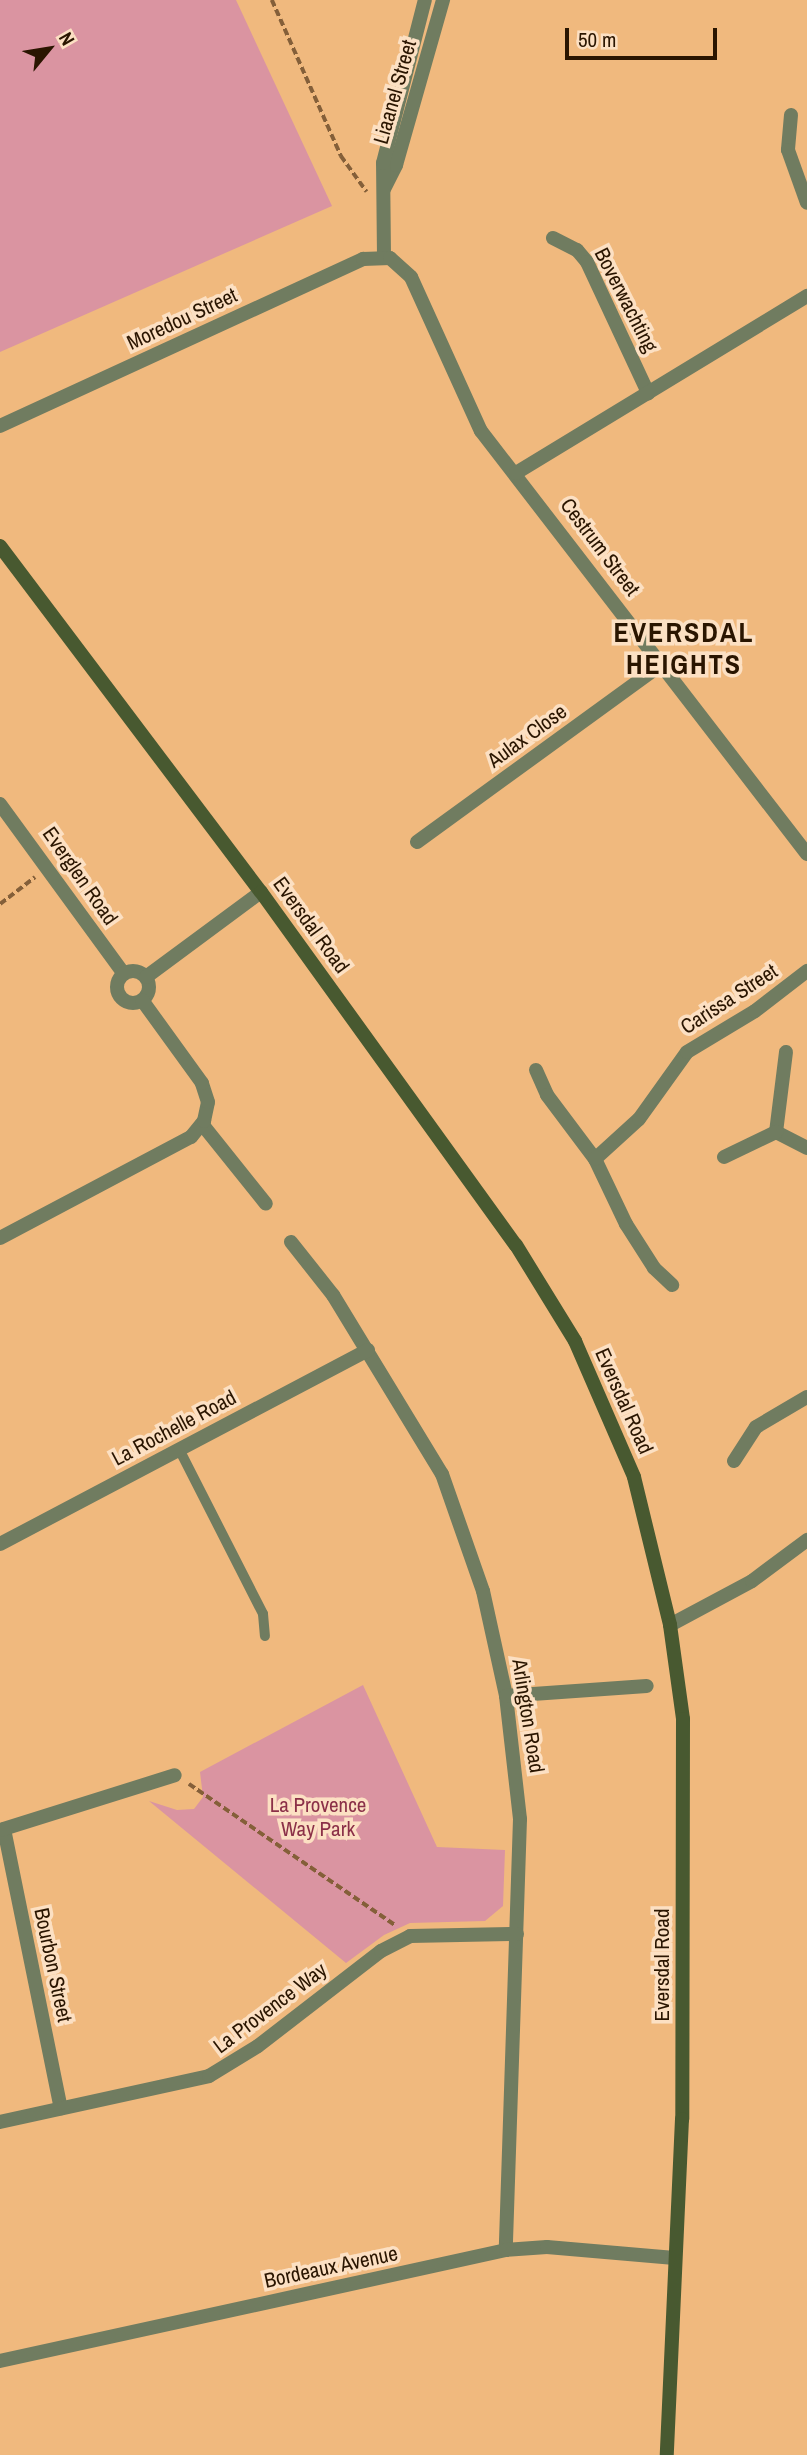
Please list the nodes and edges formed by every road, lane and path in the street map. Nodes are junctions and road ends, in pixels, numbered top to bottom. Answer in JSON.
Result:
{"nodes":[{"id":1,"x":272,"y":0,"type":"edge"},
{"id":2,"x":425,"y":0,"type":"edge"},
{"id":3,"x":443,"y":0,"type":"edge"},
{"id":4,"x":791,"y":115,"type":"dead end"},
{"id":5,"x":381,"y":193,"type":"junction"},
{"id":6,"x":807,"y":204,"type":"edge"},
{"id":7,"x":381,"y":211,"type":"junction"},
{"id":8,"x":553,"y":238,"type":"dead end"},
{"id":9,"x":384,"y":256,"type":"junction"},
{"id":10,"x":807,"y":296,"type":"edge"},
{"id":11,"x":648,"y":393,"type":"junction"},
{"id":12,"x":0,"y":426,"type":"edge"},
{"id":13,"x":516,"y":473,"type":"junction"},
{"id":14,"x":0,"y":545,"type":"edge"},
{"id":15,"x":662,"y":664,"type":"junction"},
{"id":16,"x":0,"y":804,"type":"edge"},
{"id":17,"x":417,"y":842,"type":"dead end"},
{"id":18,"x":807,"y":854,"type":"edge"},
{"id":19,"x":49,"y":868,"type":"junction"},
{"id":20,"x":261,"y":892,"type":"junction"},
{"id":21,"x":0,"y":904,"type":"edge"},
{"id":22,"x":807,"y":971,"type":"edge"},
{"id":23,"x":124,"y":974,"type":"junction"},
{"id":24,"x":146,"y":977,"type":"junction"},
{"id":25,"x":142,"y":1000,"type":"junction"},
{"id":26,"x":786,"y":1052,"type":"dead end"},
{"id":27,"x":536,"y":1070,"type":"dead end"},
{"id":28,"x":202,"y":1124,"type":"junction"},
{"id":29,"x":776,"y":1132,"type":"junction"},
{"id":30,"x":807,"y":1148,"type":"edge"},
{"id":31,"x":724,"y":1157,"type":"dead end"},
{"id":32,"x":595,"y":1159,"type":"junction"},
{"id":33,"x":265,"y":1203,"type":"dead end"},
{"id":34,"x":0,"y":1238,"type":"edge"},
{"id":35,"x":291,"y":1242,"type":"dead end"},
{"id":36,"x":672,"y":1285,"type":"dead end"},
{"id":37,"x":369,"y":1350,"type":"junction"},
{"id":38,"x":807,"y":1397,"type":"edge"},
{"id":39,"x":179,"y":1449,"type":"junction"},
{"id":40,"x":734,"y":1461,"type":"dead end"},
{"id":41,"x":807,"y":1540,"type":"edge"},
{"id":42,"x":0,"y":1544,"type":"edge"},
{"id":43,"x":670,"y":1625,"type":"junction"},
{"id":44,"x":265,"y":1636,"type":"dead end"},
{"id":45,"x":647,"y":1686,"type":"dead end"},
{"id":46,"x":506,"y":1696,"type":"junction"},
{"id":47,"x":176,"y":1775,"type":"joint"},
{"id":48,"x":2,"y":1830,"type":"edge"},
{"id":49,"x":517,"y":1934,"type":"junction"},
{"id":50,"x":410,"y":1936,"type":"junction"},
{"id":51,"x":61,"y":2108,"type":"junction"},
{"id":52,"x":0,"y":2122,"type":"edge"},
{"id":53,"x":506,"y":2250,"type":"junction"},
{"id":54,"x":675,"y":2258,"type":"junction"},
{"id":55,"x":0,"y":2361,"type":"edge"},
{"id":56,"x":667,"y":2455,"type":"edge"}],
"edges":[{"from":1,"to":7,"type":"path"},
{"from":2,"to":5,"type":"street","name":"Liaanel Street"},
{"from":3,"to":5,"type":"street","name":"Liaanel Street"},
{"from":4,"to":6,"type":"street"},
{"from":5,"to":7,"type":"street","name":"Liaanel Street"},
{"from":7,"to":9,"type":"street","name":"Liaanel Street"},
{"from":8,"to":11,"type":"street","name":"Boverwachting"},
{"from":9,"to":12,"type":"street","name":"Moredou Street"},
{"from":9,"to":13,"type":"street","name":"Cestrum Street"},
{"from":10,"to":11,"type":"street"},
{"from":11,"to":13,"type":"street"},
{"from":13,"to":15,"type":"street","name":"Cestrum Street"},
{"from":14,"to":20,"type":"street","name":"Eversdal Road"},
{"from":15,"to":17,"type":"street","name":"Aulax Close"},
{"from":15,"to":18,"type":"street","name":"Cestrum Street"},
{"from":16,"to":19,"type":"street","name":"Everglen Road"},
{"from":19,"to":21,"type":"path"},
{"from":19,"to":23,"type":"street","name":"Everglen Road"},
{"from":20,"to":24,"type":"street"},
{"from":20,"to":43,"type":"street","name":"Eversdal Road"},
{"from":22,"to":32,"type":"street","name":"Carissa Street"},
{"from":23,"to":24,"type":"street"},
{"from":23,"to":25,"type":"street"},
{"from":24,"to":25,"type":"street"},
{"from":25,"to":28,"type":"street"},
{"from":26,"to":29,"type":"street"},
{"from":27,"to":32,"type":"street"},
{"from":28,"to":33,"type":"street"},
{"from":28,"to":34,"type":"street"},
{"from":29,"to":30,"type":"street"},
{"from":29,"to":31,"type":"street"},
{"from":32,"to":36,"type":"street"},
{"from":35,"to":37,"type":"street","name":"Arlington Road"},
{"from":37,"to":39,"type":"street","name":"La Rochelle Road"},
{"from":37,"to":46,"type":"street","name":"Arlington Road"},
{"from":38,"to":40,"type":"street"},
{"from":39,"to":42,"type":"street","name":"La Rochelle Road"},
{"from":39,"to":44,"type":"lane"},
{"from":41,"to":43,"type":"street"},
{"from":43,"to":54,"type":"street","name":"Eversdal Road"},
{"from":45,"to":46,"type":"street"},
{"from":46,"to":49,"type":"street","name":"Arlington Road"},
{"from":47,"to":48,"type":"street"},
{"from":47,"to":50,"type":"path"},
{"from":48,"to":51,"type":"street","name":"Bourbon Street"},
{"from":49,"to":50,"type":"street","name":"La Provence Way"},
{"from":49,"to":53,"type":"street","name":"Arlington Road"},
{"from":50,"to":51,"type":"street","name":"La Provence Way"},
{"from":51,"to":52,"type":"street","name":"La Provence Way"},
{"from":53,"to":54,"type":"street","name":"Bordeaux Avenue"},
{"from":53,"to":55,"type":"street","name":"Bordeaux Avenue"},
{"from":54,"to":56,"type":"street","name":"Eversdal Road"}]}
